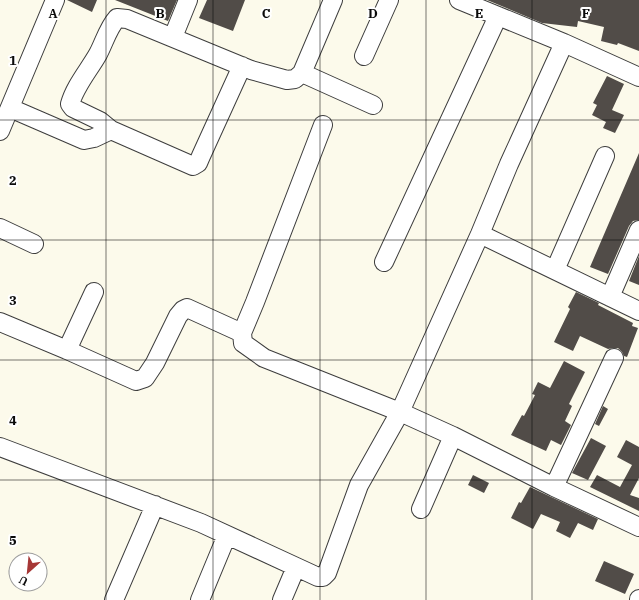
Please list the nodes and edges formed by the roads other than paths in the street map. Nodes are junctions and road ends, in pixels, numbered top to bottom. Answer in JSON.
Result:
{"nodes":[{"id":1,"x":54,"y":0,"type":"edge"},
{"id":2,"x":188,"y":0,"type":"edge"},
{"id":3,"x":332,"y":0,"type":"edge"},
{"id":4,"x":389,"y":0,"type":"edge"},
{"id":5,"x":460,"y":0,"type":"edge"},
{"id":6,"x":498,"y":16,"type":"junction"},
{"id":7,"x":173,"y":37,"type":"junction"},
{"id":8,"x":564,"y":43,"type":"junction"},
{"id":9,"x":364,"y":56,"type":"dead end"},
{"id":10,"x":242,"y":66,"type":"junction"},
{"id":11,"x":302,"y":73,"type":"junction"},
{"id":12,"x":639,"y":76,"type":"edge"},
{"id":13,"x":373,"y":105,"type":"dead end"},
{"id":14,"x":10,"y":108,"type":"junction"},
{"id":15,"x":323,"y":125,"type":"dead end"},
{"id":16,"x":111,"y":130,"type":"junction"},
{"id":17,"x":0,"y":131,"type":"edge"},
{"id":18,"x":605,"y":156,"type":"dead end"},
{"id":19,"x":0,"y":228,"type":"edge"},
{"id":20,"x":639,"y":230,"type":"edge"},
{"id":21,"x":480,"y":234,"type":"junction"},
{"id":22,"x":34,"y":244,"type":"dead end"},
{"id":23,"x":384,"y":262,"type":"dead end"},
{"id":24,"x":555,"y":270,"type":"junction"},
{"id":25,"x":94,"y":292,"type":"dead end"},
{"id":26,"x":610,"y":297,"type":"junction"},
{"id":27,"x":639,"y":310,"type":"edge"},
{"id":28,"x":0,"y":322,"type":"edge"},
{"id":29,"x":242,"y":333,"type":"junction"},
{"id":30,"x":67,"y":350,"type":"junction"},
{"id":31,"x":614,"y":358,"type":"dead end"},
{"id":32,"x":400,"y":412,"type":"junction"},
{"id":33,"x":453,"y":436,"type":"junction"},
{"id":34,"x":0,"y":447,"type":"edge"},
{"id":35,"x":554,"y":487,"type":"junction"},
{"id":36,"x":155,"y":505,"type":"junction"},
{"id":37,"x":421,"y":509,"type":"dead end"},
{"id":38,"x":639,"y":527,"type":"edge"},
{"id":39,"x":227,"y":536,"type":"junction"},
{"id":40,"x":296,"y":567,"type":"junction"},
{"id":41,"x":114,"y":600,"type":"edge"},
{"id":42,"x":200,"y":600,"type":"edge"},
{"id":43,"x":282,"y":600,"type":"edge"}],
"edges":[{"from":1,"to":14,"type":"street"},
{"from":2,"to":7,"type":"street"},
{"from":3,"to":11,"type":"street"},
{"from":4,"to":9,"type":"street"},
{"from":5,"to":6,"type":"street"},
{"from":6,"to":8,"type":"street"},
{"from":6,"to":23,"type":"street"},
{"from":7,"to":10,"type":"street"},
{"from":7,"to":16,"type":"street"},
{"from":8,"to":12,"type":"street"},
{"from":8,"to":21,"type":"street"},
{"from":10,"to":11,"type":"street"},
{"from":10,"to":16,"type":"street"},
{"from":11,"to":13,"type":"street"},
{"from":14,"to":16,"type":"street"},
{"from":14,"to":17,"type":"street"},
{"from":15,"to":29,"type":"street"},
{"from":18,"to":24,"type":"street"},
{"from":19,"to":22,"type":"street"},
{"from":20,"to":26,"type":"street"},
{"from":21,"to":24,"type":"street"},
{"from":21,"to":32,"type":"street"},
{"from":24,"to":26,"type":"street"},
{"from":25,"to":30,"type":"street"},
{"from":26,"to":27,"type":"street"},
{"from":28,"to":30,"type":"street"},
{"from":29,"to":30,"type":"street"},
{"from":29,"to":32,"type":"street"},
{"from":31,"to":35,"type":"street"},
{"from":32,"to":33,"type":"street"},
{"from":32,"to":40,"type":"street"},
{"from":33,"to":35,"type":"street"},
{"from":33,"to":37,"type":"street"},
{"from":34,"to":36,"type":"street"},
{"from":35,"to":38,"type":"street"},
{"from":36,"to":39,"type":"street"},
{"from":36,"to":41,"type":"street"},
{"from":39,"to":40,"type":"street"},
{"from":39,"to":42,"type":"street"},
{"from":40,"to":43,"type":"street"}]}
